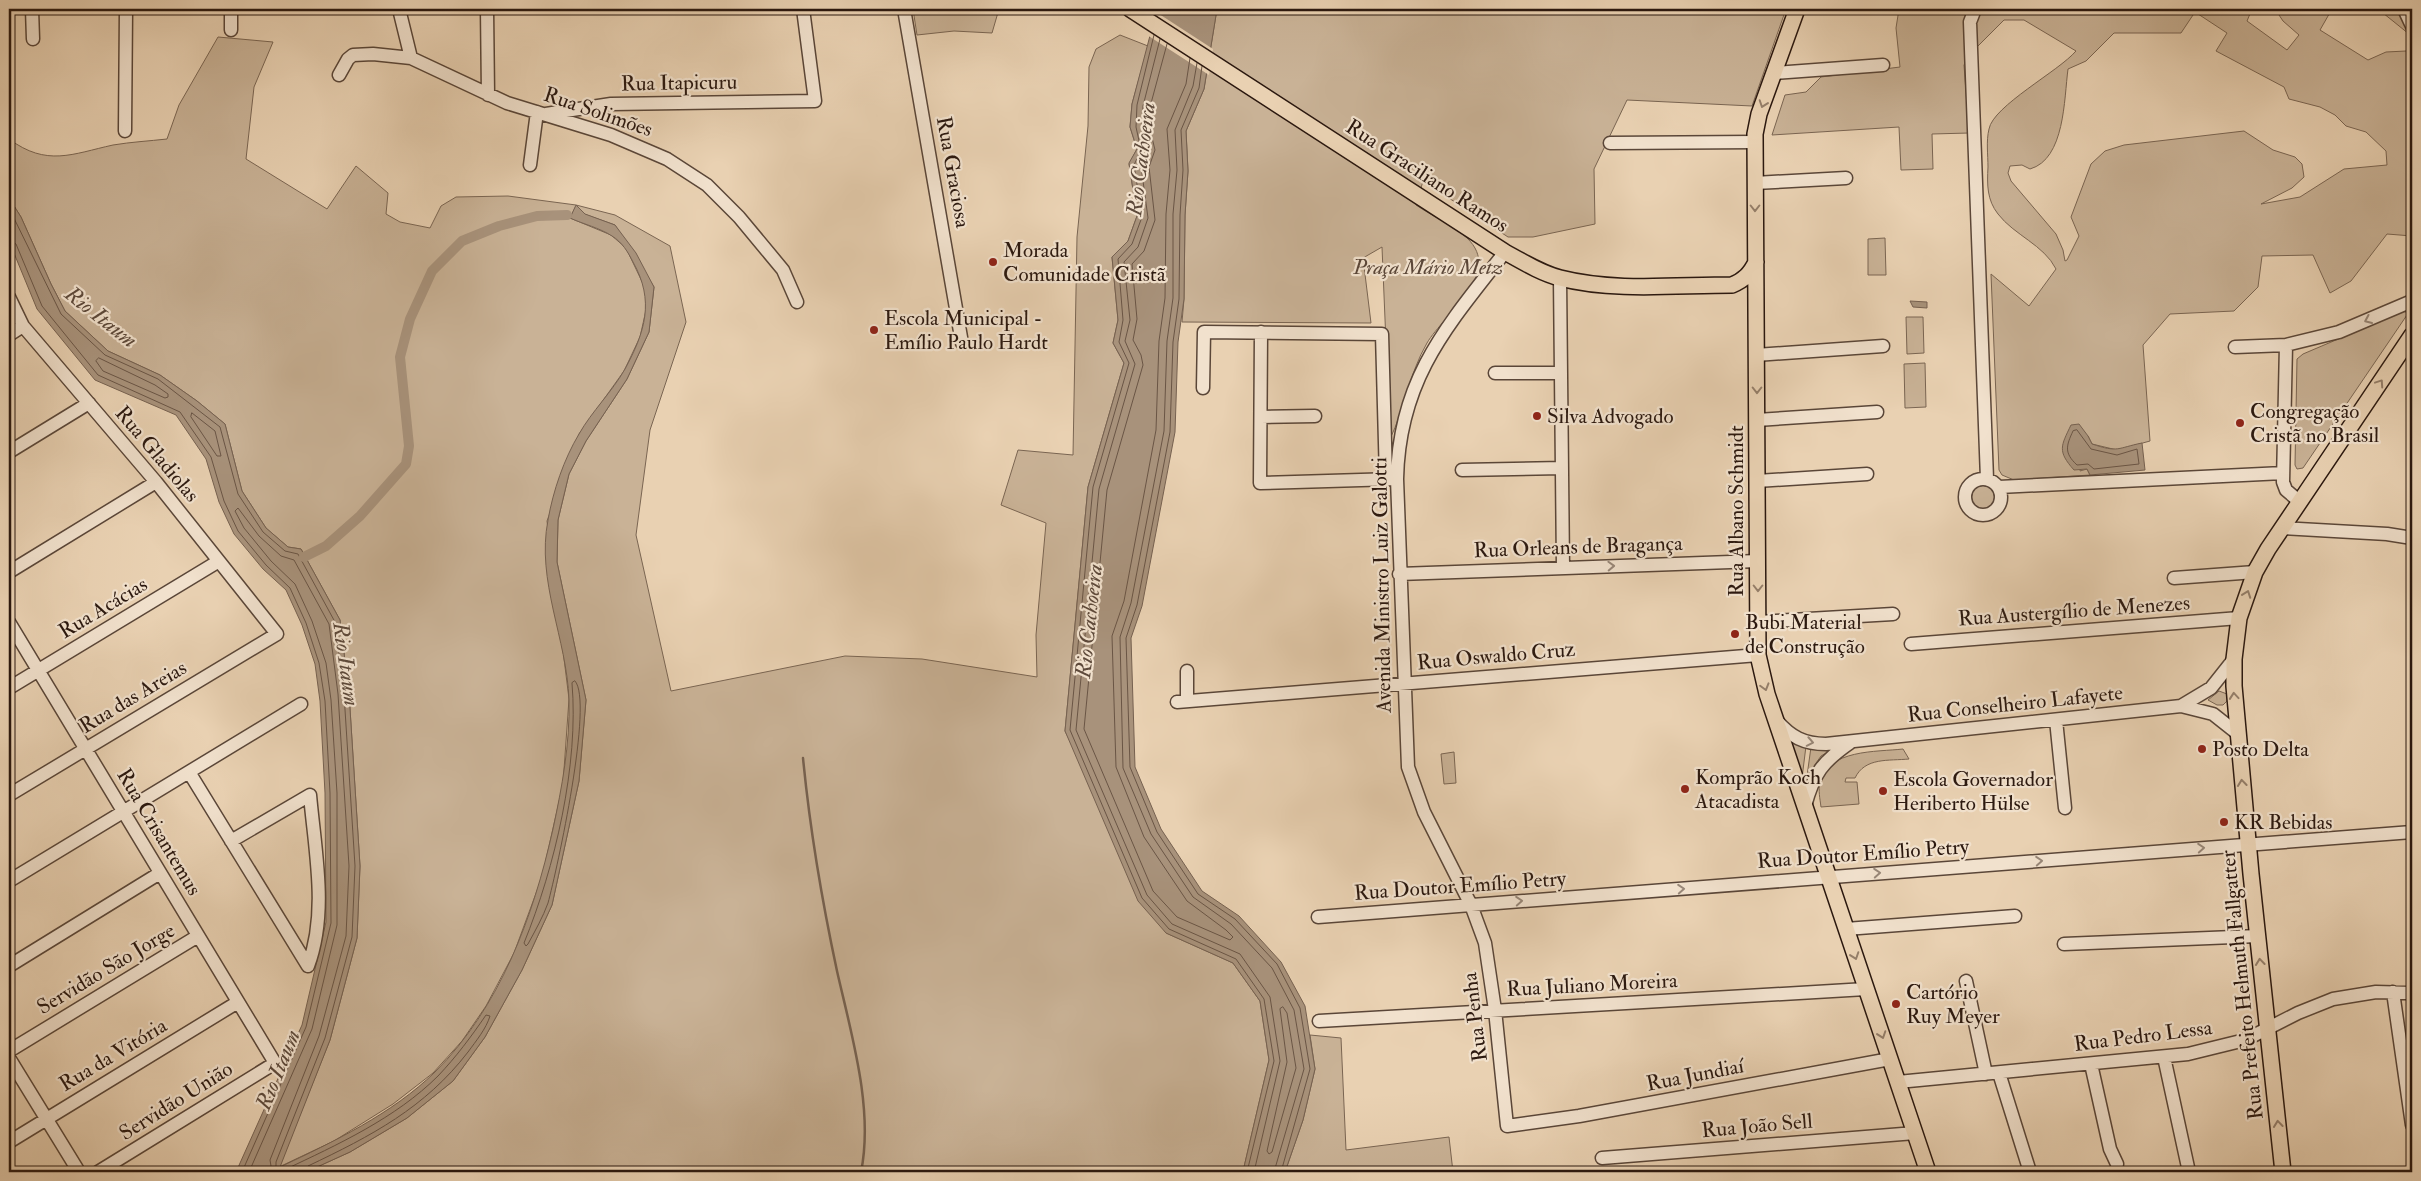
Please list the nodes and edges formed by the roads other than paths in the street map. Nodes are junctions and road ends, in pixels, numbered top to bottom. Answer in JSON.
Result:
{"nodes":[{"id":1,"x":32,"y":9,"type":"edge"},
{"id":2,"x":126,"y":9,"type":"edge"},
{"id":3,"x":231,"y":9,"type":"edge"},
{"id":4,"x":399,"y":9,"type":"edge"},
{"id":5,"x":487,"y":9,"type":"edge"},
{"id":6,"x":803,"y":9,"type":"edge"},
{"id":7,"x":904,"y":9,"type":"edge"},
{"id":8,"x":1130,"y":9,"type":"edge"},
{"id":9,"x":1797,"y":9,"type":"edge"},
{"id":10,"x":1975,"y":9,"type":"edge"},
{"id":11,"x":2404,"y":9,"type":"edge"},
{"id":12,"x":2412,"y":26,"type":"edge"},
{"id":13,"x":231,"y":30,"type":"dead end"},
{"id":14,"x":32,"y":39,"type":"dead end"},
{"id":15,"x":411,"y":58,"type":"junction"},
{"id":16,"x":1883,"y":65,"type":"dead end"},
{"id":17,"x":1774,"y":73,"type":"junction"},
{"id":18,"x":338,"y":75,"type":"dead end"},
{"id":19,"x":488,"y":95,"type":"junction"},
{"id":20,"x":541,"y":113,"type":"junction"},
{"id":21,"x":125,"y":131,"type":"dead end"},
{"id":22,"x":1755,"y":142,"type":"junction"},
{"id":23,"x":1610,"y":143,"type":"dead end"},
{"id":24,"x":530,"y":164,"type":"dead end"},
{"id":25,"x":1846,"y":178,"type":"dead end"},
{"id":26,"x":1755,"y":183,"type":"junction"},
{"id":27,"x":1505,"y":252,"type":"junction"},
{"id":28,"x":1756,"y":262,"type":"junction"},
{"id":29,"x":1560,"y":278,"type":"junction"},
{"id":30,"x":1732,"y":284,"type":"junction"},
{"id":31,"x":9,"y":298,"type":"edge"},
{"id":32,"x":2412,"y":301,"type":"edge"},
{"id":33,"x":797,"y":302,"type":"dead end"},
{"id":34,"x":1756,"y":306,"type":"junction"},
{"id":35,"x":23,"y":326,"type":"junction"},
{"id":36,"x":1262,"y":332,"type":"junction"},
{"id":37,"x":9,"y":335,"type":"edge"},
{"id":38,"x":2412,"y":335,"type":"edge"},
{"id":39,"x":962,"y":343,"type":"dead end"},
{"id":40,"x":2286,"y":345,"type":"junction"},
{"id":41,"x":1882,"y":346,"type":"dead end"},
{"id":42,"x":2235,"y":347,"type":"dead end"},
{"id":43,"x":1756,"y":355,"type":"junction"},
{"id":44,"x":1495,"y":373,"type":"dead end"},
{"id":45,"x":1561,"y":373,"type":"junction"},
{"id":46,"x":1204,"y":388,"type":"dead end"},
{"id":47,"x":89,"y":403,"type":"junction"},
{"id":48,"x":1877,"y":412,"type":"dead end"},
{"id":49,"x":1315,"y":416,"type":"dead end"},
{"id":50,"x":1261,"y":417,"type":"junction"},
{"id":51,"x":1757,"y":420,"type":"junction"},
{"id":52,"x":9,"y":452,"type":"edge"},
{"id":53,"x":1562,"y":468,"type":"junction"},
{"id":54,"x":1462,"y":470,"type":"dead end"},
{"id":55,"x":2283,"y":473,"type":"junction"},
{"id":56,"x":1867,"y":474,"type":"dead end"},
{"id":57,"x":1391,"y":479,"type":"junction"},
{"id":58,"x":1987,"y":479,"type":"junction"},
{"id":59,"x":1757,"y":481,"type":"junction"},
{"id":60,"x":156,"y":482,"type":"junction"},
{"id":61,"x":1999,"y":487,"type":"junction"},
{"id":62,"x":2300,"y":502,"type":"junction"},
{"id":63,"x":2282,"y":528,"type":"junction"},
{"id":64,"x":2412,"y":538,"type":"edge"},
{"id":65,"x":219,"y":561,"type":"junction"},
{"id":66,"x":1758,"y":561,"type":"junction"},
{"id":67,"x":1563,"y":568,"type":"junction"},
{"id":68,"x":9,"y":572,"type":"edge"},
{"id":69,"x":2256,"y":572,"type":"junction"},
{"id":70,"x":1399,"y":574,"type":"junction"},
{"id":71,"x":2174,"y":578,"type":"dead end"},
{"id":72,"x":1893,"y":614,"type":"dead end"},
{"id":73,"x":2239,"y":618,"type":"junction"},
{"id":74,"x":9,"y":622,"type":"edge"},
{"id":75,"x":1758,"y":622,"type":"junction"},
{"id":76,"x":277,"y":634,"type":"joint"},
{"id":77,"x":1911,"y":644,"type":"dead end"},
{"id":78,"x":1758,"y":655,"type":"junction"},
{"id":79,"x":2234,"y":659,"type":"junction"},
{"id":80,"x":38,"y":670,"type":"junction"},
{"id":81,"x":1187,"y":672,"type":"dead end"},
{"id":82,"x":1403,"y":684,"type":"junction"},
{"id":83,"x":9,"y":688,"type":"edge"},
{"id":84,"x":302,"y":704,"type":"dead end"},
{"id":85,"x":2181,"y":706,"type":"junction"},
{"id":86,"x":1775,"y":718,"type":"junction"},
{"id":87,"x":2056,"y":720,"type":"junction"},
{"id":88,"x":2238,"y":733,"type":"junction"},
{"id":89,"x":1853,"y":741,"type":"junction"},
{"id":90,"x":86,"y":749,"type":"junction"},
{"id":91,"x":189,"y":772,"type":"junction"},
{"id":92,"x":9,"y":796,"type":"edge"},
{"id":93,"x":1805,"y":806,"type":"junction"},
{"id":94,"x":2065,"y":808,"type":"dead end"},
{"id":95,"x":123,"y":812,"type":"junction"},
{"id":96,"x":2412,"y":832,"type":"edge"},
{"id":97,"x":231,"y":841,"type":"junction"},
{"id":98,"x":2248,"y":844,"type":"junction"},
{"id":99,"x":160,"y":873,"type":"junction"},
{"id":100,"x":1829,"y":877,"type":"junction"},
{"id":101,"x":9,"y":881,"type":"edge"},
{"id":102,"x":1471,"y":905,"type":"junction"},
{"id":103,"x":2015,"y":916,"type":"dead end"},
{"id":104,"x":1318,"y":917,"type":"dead end"},
{"id":105,"x":1846,"y":929,"type":"junction"},
{"id":106,"x":198,"y":936,"type":"junction"},
{"id":107,"x":2258,"y":936,"type":"junction"},
{"id":108,"x":2064,"y":944,"type":"dead end"},
{"id":109,"x":9,"y":966,"type":"edge"},
{"id":110,"x":1966,"y":981,"type":"dead end"},
{"id":111,"x":1866,"y":989,"type":"junction"},
{"id":112,"x":2393,"y":992,"type":"junction"},
{"id":113,"x":2412,"y":993,"type":"edge"},
{"id":114,"x":238,"y":1002,"type":"junction"},
{"id":115,"x":1495,"y":1010,"type":"junction"},
{"id":116,"x":1319,"y":1021,"type":"dead end"},
{"id":117,"x":2268,"y":1028,"type":"junction"},
{"id":118,"x":9,"y":1051,"type":"edge"},
{"id":119,"x":2164,"y":1056,"type":"junction"},
{"id":120,"x":9,"y":1058,"type":"edge"},
{"id":121,"x":1890,"y":1059,"type":"junction"},
{"id":122,"x":275,"y":1064,"type":"joint"},
{"id":123,"x":2091,"y":1064,"type":"junction"},
{"id":124,"x":1999,"y":1073,"type":"junction"},
{"id":125,"x":1986,"y":1074,"type":"junction"},
{"id":126,"x":1898,"y":1082,"type":"junction"},
{"id":127,"x":46,"y":1119,"type":"junction"},
{"id":128,"x":2412,"y":1125,"type":"edge"},
{"id":129,"x":1507,"y":1126,"type":"joint"},
{"id":130,"x":1915,"y":1133,"type":"junction"},
{"id":131,"x":9,"y":1142,"type":"edge"},
{"id":132,"x":1602,"y":1158,"type":"dead end"},
{"id":133,"x":2116,"y":1164,"type":"dead end"},
{"id":134,"x":79,"y":1172,"type":"edge"},
{"id":135,"x":98,"y":1172,"type":"edge"},
{"id":136,"x":1928,"y":1172,"type":"edge"},
{"id":137,"x":2030,"y":1172,"type":"edge"},
{"id":138,"x":2189,"y":1172,"type":"edge"},
{"id":139,"x":2283,"y":1172,"type":"edge"}],
"edges":[{"from":1,"to":14,"type":"street"},
{"from":2,"to":21,"type":"street"},
{"from":3,"to":13,"type":"street"},
{"from":4,"to":15,"type":"street"},
{"from":5,"to":19,"type":"street"},
{"from":6,"to":20,"type":"street","name":"Rua Itapicuru"},
{"from":7,"to":39,"type":"street","name":"Rua Graciosa"},
{"from":8,"to":27,"type":"main road","name":"Rua Graciliano Ramos"},
{"from":9,"to":17,"type":"main road","name":"Rua Albano Schmidt"},
{"from":10,"to":58,"type":"street"},
{"from":11,"to":12,"type":"street"},
{"from":15,"to":18,"type":"street","name":"Rua Solimões"},
{"from":15,"to":19,"type":"street","name":"Rua Solimões"},
{"from":16,"to":17,"type":"street"},
{"from":17,"to":22,"type":"main road","name":"Rua Albano Schmidt","one_way":true},
{"from":19,"to":20,"type":"street","name":"Rua Solimões"},
{"from":20,"to":24,"type":"street"},
{"from":20,"to":33,"type":"street","name":"Rua Solimões"},
{"from":22,"to":23,"type":"street"},
{"from":22,"to":26,"type":"main road","name":"Rua Albano Schmidt"},
{"from":25,"to":26,"type":"street"},
{"from":26,"to":28,"type":"main road","name":"Rua Albano Schmidt","one_way":true},
{"from":27,"to":29,"type":"main road","name":"Rua Graciliano Ramos"},
{"from":27,"to":57,"type":"street","name":"Avenida Ministro Luiz Galotti"},
{"from":28,"to":30,"type":"main road"},
{"from":28,"to":34,"type":"main road","name":"Rua Albano Schmidt"},
{"from":29,"to":30,"type":"main road","name":"Rua Graciliano Ramos"},
{"from":29,"to":45,"type":"street"},
{"from":30,"to":34,"type":"main road"},
{"from":31,"to":35,"type":"street","name":"Rua Gladiolas"},
{"from":32,"to":40,"type":"street","one_way":true},
{"from":34,"to":43,"type":"main road","name":"Rua Albano Schmidt"},
{"from":35,"to":37,"type":"street"},
{"from":35,"to":47,"type":"street","name":"Rua Gladiolas"},
{"from":36,"to":46,"type":"street"},
{"from":36,"to":50,"type":"street"},
{"from":36,"to":57,"type":"street"},
{"from":62,"to":38,"type":"main road","name":"Rua Prefeito Helmuth Fallgatter","one_way":true},
{"from":40,"to":42,"type":"street"},
{"from":40,"to":55,"type":"street"},
{"from":41,"to":43,"type":"street"},
{"from":43,"to":51,"type":"main road","name":"Rua Albano Schmidt","one_way":true},
{"from":44,"to":45,"type":"street"},
{"from":45,"to":53,"type":"street"},
{"from":47,"to":52,"type":"street"},
{"from":47,"to":60,"type":"street","name":"Rua Gladiolas"},
{"from":48,"to":51,"type":"street"},
{"from":49,"to":50,"type":"street"},
{"from":50,"to":57,"type":"street"},
{"from":51,"to":59,"type":"main road","name":"Rua Albano Schmidt"},
{"from":53,"to":54,"type":"street"},
{"from":53,"to":67,"type":"street"},
{"from":55,"to":61,"type":"street"},
{"from":55,"to":62,"type":"street"},
{"from":56,"to":59,"type":"street"},
{"from":57,"to":70,"type":"street","name":"Avenida Ministro Luiz Galotti"},
{"from":58,"to":61,"type":"street"},
{"from":58,"to":61,"type":"street"},
{"from":59,"to":66,"type":"main road","name":"Rua Albano Schmidt"},
{"from":60,"to":65,"type":"street","name":"Rua Gladiolas"},
{"from":60,"to":68,"type":"street"},
{"from":62,"to":63,"type":"main road","name":"Rua Prefeito Helmuth Fallgatter"},
{"from":63,"to":64,"type":"street"},
{"from":63,"to":69,"type":"main road","name":"Rua Prefeito Helmuth Fallgatter"},
{"from":65,"to":76,"type":"street","name":"Rua Gladiolas"},
{"from":65,"to":80,"type":"street","name":"Rua Acácias"},
{"from":67,"to":66,"type":"street","name":"Rua Orleans de Bragança","one_way":true},
{"from":66,"to":75,"type":"main road","name":"Rua Albano Schmidt","one_way":true},
{"from":67,"to":70,"type":"street","name":"Rua Orleans de Bragança"},
{"from":69,"to":71,"type":"street"},
{"from":73,"to":69,"type":"main road","name":"Rua Prefeito Helmuth Fallgatter","one_way":true},
{"from":70,"to":82,"type":"street","name":"Avenida Ministro Luiz Galotti"},
{"from":72,"to":75,"type":"street"},
{"from":73,"to":77,"type":"street","name":"Rua Austergílio de Menezes"},
{"from":73,"to":79,"type":"main road","name":"Rua Prefeito Helmuth Fallgatter"},
{"from":74,"to":80,"type":"street","name":"Rua Crisantemus"},
{"from":75,"to":78,"type":"main road","name":"Rua Albano Schmidt"},
{"from":76,"to":90,"type":"street","name":"Rua das Areias"},
{"from":78,"to":82,"type":"street","name":"Rua Oswaldo Cruz"},
{"from":78,"to":86,"type":"main road","name":"Rua Albano Schmidt","one_way":true},
{"from":79,"to":85,"type":"street","name":"Rua Conselheiro Lafayete"},
{"from":88,"to":79,"type":"main road","name":"Rua Prefeito Helmuth Fallgatter","one_way":true},
{"from":80,"to":83,"type":"street","name":"Rua Acácias"},
{"from":80,"to":90,"type":"street","name":"Rua Crisantemus"},
{"from":81,"to":82,"type":"street","name":"Rua Oswaldo Cruz"},
{"from":82,"to":102,"type":"street","name":"Avenida Ministro Luiz Galotti"},
{"from":84,"to":91,"type":"street"},
{"from":85,"to":87,"type":"street","name":"Rua Conselheiro Lafayete"},
{"from":85,"to":88,"type":"street","name":"Rua Conselheiro Lafayete"},
{"from":86,"to":89,"type":"street","name":"Rua Conselheiro Lafayete","one_way":true},
{"from":86,"to":93,"type":"main road","name":"Rua Albano Schmidt"},
{"from":87,"to":89,"type":"street","name":"Rua Conselheiro Lafayete"},
{"from":87,"to":94,"type":"street"},
{"from":98,"to":88,"type":"main road","name":"Rua Prefeito Helmuth Fallgatter","one_way":true},
{"from":89,"to":93,"type":"street","name":"Rua Conselheiro Lafayete"},
{"from":90,"to":92,"type":"street","name":"Rua das Areias"},
{"from":90,"to":95,"type":"street","name":"Rua Crisantemus"},
{"from":91,"to":95,"type":"street"},
{"from":91,"to":97,"type":"street"},
{"from":93,"to":100,"type":"main road","name":"Rua Albano Schmidt"},
{"from":95,"to":99,"type":"street","name":"Rua Crisantemus"},
{"from":95,"to":101,"type":"street"},
{"from":96,"to":98,"type":"street","name":"Rua Doutor Emílio Petry"},
{"from":97,"to":97,"type":"street"},
{"from":100,"to":98,"type":"street","name":"Rua Doutor Emílio Petry","one_way":true},
{"from":98,"to":107,"type":"main road","name":"Rua Prefeito Helmuth Fallgatter"},
{"from":99,"to":106,"type":"street","name":"Rua Crisantemus"},
{"from":99,"to":109,"type":"street"},
{"from":102,"to":100,"type":"street","name":"Rua Doutor Emílio Petry","one_way":true},
{"from":100,"to":105,"type":"main road","name":"Rua Albano Schmidt"},
{"from":102,"to":104,"type":"street","name":"Rua Doutor Emílio Petry"},
{"from":102,"to":115,"type":"street","name":"Rua Penha"},
{"from":103,"to":105,"type":"street"},
{"from":105,"to":111,"type":"main road","name":"Rua Albano Schmidt","one_way":true},
{"from":106,"to":114,"type":"street","name":"Rua Crisantemus"},
{"from":106,"to":118,"type":"street","name":"Servidão São Jorge"},
{"from":107,"to":108,"type":"street"},
{"from":117,"to":107,"type":"main road","name":"Rua Prefeito Helmuth Fallgatter","one_way":true},
{"from":110,"to":125,"type":"street"},
{"from":111,"to":115,"type":"street","name":"Rua Juliano Moreira"},
{"from":111,"to":121,"type":"main road","name":"Rua Albano Schmidt","one_way":true},
{"from":112,"to":113,"type":"street","name":"Rua Pedro Lessa"},
{"from":112,"to":117,"type":"street","name":"Rua Pedro Lessa"},
{"from":112,"to":128,"type":"street"},
{"from":114,"to":122,"type":"street","name":"Rua Crisantemus"},
{"from":114,"to":127,"type":"street","name":"Rua da Vitória"},
{"from":115,"to":116,"type":"street","name":"Rua Juliano Moreira"},
{"from":115,"to":129,"type":"street","name":"Rua Penha"},
{"from":117,"to":119,"type":"street","name":"Rua Pedro Lessa"},
{"from":139,"to":117,"type":"main road","name":"Rua Prefeito Helmuth Fallgatter","one_way":true},
{"from":119,"to":123,"type":"street","name":"Rua Pedro Lessa"},
{"from":119,"to":138,"type":"street"},
{"from":120,"to":127,"type":"street"},
{"from":121,"to":126,"type":"main road","name":"Rua Albano Schmidt"},
{"from":121,"to":129,"type":"street","name":"Rua Jundiaí"},
{"from":122,"to":135,"type":"street","name":"Servidão União"},
{"from":123,"to":124,"type":"street","name":"Rua Pedro Lessa"},
{"from":123,"to":133,"type":"street"},
{"from":124,"to":125,"type":"street","name":"Rua Pedro Lessa"},
{"from":124,"to":137,"type":"street"},
{"from":125,"to":126,"type":"street","name":"Rua Pedro Lessa"},
{"from":126,"to":130,"type":"main road","name":"Rua Albano Schmidt"},
{"from":127,"to":131,"type":"street","name":"Rua da Vitória"},
{"from":127,"to":134,"type":"street"},
{"from":130,"to":132,"type":"street","name":"Rua João Sell"},
{"from":130,"to":136,"type":"main road","name":"Rua Albano Schmidt"}]}
